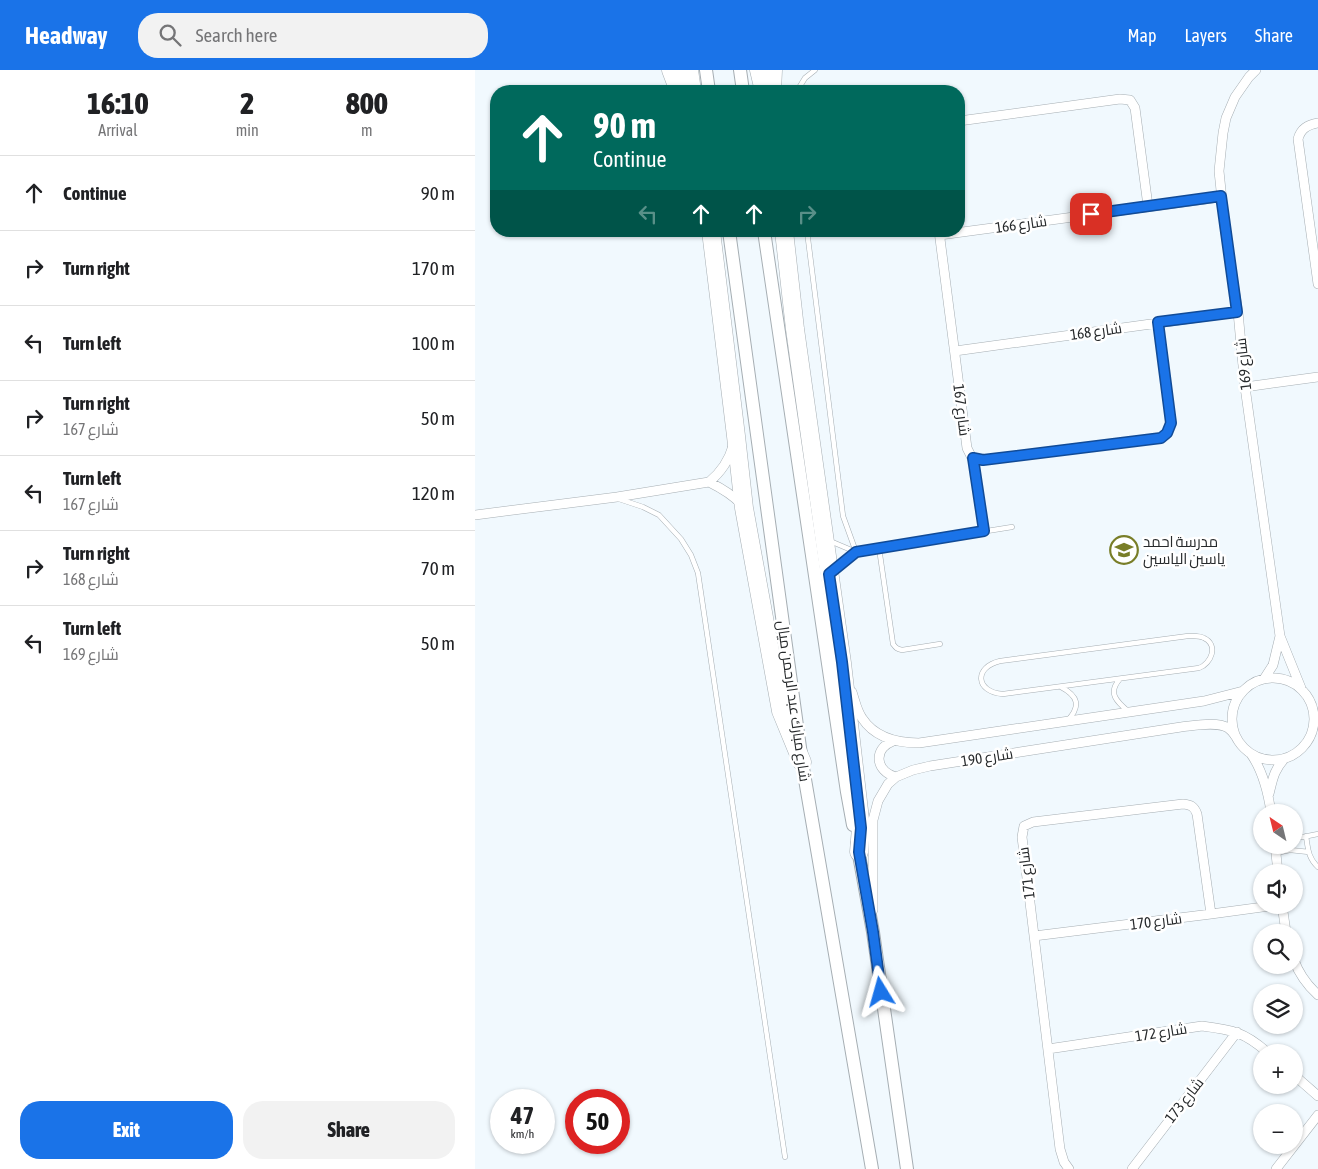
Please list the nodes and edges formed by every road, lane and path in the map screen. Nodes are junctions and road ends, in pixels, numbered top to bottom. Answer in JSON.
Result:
{"nodes":[{"id":1,"x":671,"y":70,"type":"edge"},
{"id":2,"x":689,"y":70,"type":"edge"},
{"id":3,"x":706,"y":70,"type":"edge"},
{"id":4,"x":740,"y":70,"type":"edge"},
{"id":5,"x":759,"y":70,"type":"edge"},
{"id":6,"x":773,"y":70,"type":"edge"},
{"id":7,"x":815,"y":70,"type":"edge"},
{"id":8,"x":1256,"y":70,"type":"edge"},
{"id":9,"x":677,"y":85,"type":"edge"},
{"id":10,"x":691,"y":85,"type":"edge"},
{"id":11,"x":708,"y":85,"type":"edge"},
{"id":12,"x":742,"y":85,"type":"edge"},
{"id":13,"x":762,"y":85,"type":"edge"},
{"id":14,"x":773,"y":85,"type":"edge"},
{"id":15,"x":801,"y":85,"type":"edge"},
{"id":16,"x":965,"y":120,"type":"edge"},
{"id":17,"x":1318,"y":123,"type":"edge"},
{"id":18,"x":1221,"y":196,"type":"junction"},
{"id":19,"x":1148,"y":206,"type":"junction"},
{"id":20,"x":965,"y":230,"type":"edge"},
{"id":21,"x":712,"y":237,"type":"edge"},
{"id":22,"x":730,"y":237,"type":"edge"},
{"id":23,"x":765,"y":237,"type":"edge"},
{"id":24,"x":785,"y":237,"type":"edge"},
{"id":25,"x":808,"y":237,"type":"edge"},
{"id":26,"x":940,"y":237,"type":"edge"},
{"id":27,"x":1318,"y":284,"type":"edge"},
{"id":28,"x":1237,"y":312,"type":"junction"},
{"id":29,"x":1158,"y":322,"type":"junction"},
{"id":30,"x":955,"y":351,"type":"junction"},
{"id":31,"x":1318,"y":377,"type":"edge"},
{"id":32,"x":1245,"y":387,"type":"junction"},
{"id":33,"x":737,"y":436,"type":"junction"},
{"id":34,"x":973,"y":458,"type":"junction"},
{"id":35,"x":709,"y":482,"type":"junction"},
{"id":36,"x":617,"y":498,"type":"junction"},
{"id":37,"x":744,"y":508,"type":"junction"},
{"id":38,"x":475,"y":515,"type":"edge"},
{"id":39,"x":1012,"y":527,"type":"dead end"},
{"id":40,"x":984,"y":531,"type":"junction"},
{"id":41,"x":824,"y":539,"type":"junction"},
{"id":42,"x":879,"y":548,"type":"junction"},
{"id":43,"x":856,"y":552,"type":"junction"},
{"id":44,"x":829,"y":574,"type":"junction"},
{"id":45,"x":1281,"y":636,"type":"junction"},
{"id":46,"x":940,"y":644,"type":"dead end"},
{"id":47,"x":842,"y":662,"type":"junction"},
{"id":48,"x":1120,"y":679,"type":"junction"},
{"id":49,"x":1264,"y":679,"type":"junction"},
{"id":50,"x":1060,"y":687,"type":"junction"},
{"id":51,"x":1301,"y":688,"type":"junction"},
{"id":52,"x":1243,"y":691,"type":"junction"},
{"id":53,"x":1129,"y":712,"type":"junction"},
{"id":54,"x":1067,"y":721,"type":"junction"},
{"id":55,"x":1236,"y":737,"type":"junction"},
{"id":56,"x":893,"y":741,"type":"junction"},
{"id":57,"x":1249,"y":752,"type":"junction"},
{"id":58,"x":1285,"y":758,"type":"junction"},
{"id":59,"x":802,"y":762,"type":"junction"},
{"id":60,"x":896,"y":777,"type":"junction"},
{"id":61,"x":1269,"y":797,"type":"junction"},
{"id":62,"x":1270,"y":804,"type":"edge"},
{"id":63,"x":1318,"y":834,"type":"edge"},
{"id":64,"x":1306,"y":836,"type":"joint"},
{"id":65,"x":1303,"y":851,"type":"edge"},
{"id":66,"x":859,"y":852,"type":"junction"},
{"id":67,"x":1309,"y":852,"type":"junction"},
{"id":68,"x":1318,"y":866,"type":"edge"},
{"id":69,"x":1253,"y":908,"type":"edge"},
{"id":70,"x":1211,"y":914,"type":"junction"},
{"id":71,"x":873,"y":932,"type":"junction"},
{"id":72,"x":1033,"y":936,"type":"junction"},
{"id":73,"x":1300,"y":974,"type":"edge"},
{"id":74,"x":1318,"y":995,"type":"edge"},
{"id":75,"x":1237,"y":1032,"type":"junction"},
{"id":76,"x":1258,"y":1044,"type":"edge"},
{"id":77,"x":1047,"y":1049,"type":"junction"},
{"id":78,"x":1303,"y":1083,"type":"edge"},
{"id":79,"x":1318,"y":1096,"type":"edge"},
{"id":80,"x":1318,"y":1115,"type":"edge"},
{"id":81,"x":785,"y":1157,"type":"dead end"},
{"id":82,"x":872,"y":1169,"type":"edge"},
{"id":83,"x":907,"y":1169,"type":"edge"},
{"id":84,"x":1069,"y":1169,"type":"edge"},
{"id":85,"x":1132,"y":1169,"type":"edge"},
{"id":86,"x":1276,"y":1169,"type":"edge"}],
"edges":[{"from":1,"to":9,"type":"highway"},
{"from":2,"to":10,"type":"highway"},
{"from":3,"to":11,"type":"main road"},
{"from":4,"to":12,"type":"main road"},
{"from":5,"to":13,"type":"highway"},
{"from":6,"to":14,"type":"highway"},
{"from":7,"to":15,"type":"lane"},
{"from":8,"to":18,"type":"street","name":"شارع 169"},
{"from":16,"to":19,"type":"street"},
{"from":17,"to":27,"type":"street"},
{"from":18,"to":19,"type":"street","name":"شارع 166"},
{"from":18,"to":28,"type":"street","name":"شارع 169"},
{"from":19,"to":20,"type":"street","name":"شارع 166"},
{"from":21,"to":33,"type":"highway"},
{"from":22,"to":59,"type":"main road","name":"شارع مبارك عبد الرحمن ميال"},
{"from":23,"to":66,"type":"main road"},
{"from":24,"to":41,"type":"highway"},
{"from":25,"to":43,"type":"lane"},
{"from":26,"to":30,"type":"street","name":"شارع 167"},
{"from":28,"to":29,"type":"street","name":"شارع 168"},
{"from":28,"to":32,"type":"street","name":"شارع 169"},
{"from":29,"to":30,"type":"street","name":"شارع 168"},
{"from":29,"to":34,"type":"street"},
{"from":30,"to":34,"type":"street","name":"شارع 167"},
{"from":31,"to":32,"type":"street"},
{"from":32,"to":45,"type":"street","name":"شارع 169"},
{"from":33,"to":35,"type":"street"},
{"from":33,"to":37,"type":"highway"},
{"from":34,"to":40,"type":"lane"},
{"from":35,"to":36,"type":"street"},
{"from":35,"to":37,"type":"street"},
{"from":36,"to":38,"type":"street"},
{"from":36,"to":81,"type":"lane"},
{"from":37,"to":59,"type":"highway"},
{"from":39,"to":40,"type":"lane"},
{"from":40,"to":42,"type":"lane"},
{"from":41,"to":43,"type":"lane"},
{"from":41,"to":44,"type":"highway"},
{"from":42,"to":43,"type":"lane"},
{"from":42,"to":46,"type":"lane"},
{"from":43,"to":44,"type":"lane"},
{"from":44,"to":47,"type":"highway"},
{"from":45,"to":49,"type":"street","name":"شارع 169"},
{"from":45,"to":51,"type":"street","name":"شارع 169"},
{"from":47,"to":56,"type":"street","name":"شارع 190"},
{"from":47,"to":66,"type":"highway"},
{"from":48,"to":50,"type":"lane"},
{"from":48,"to":50,"type":"lane"},
{"from":48,"to":53,"type":"lane"},
{"from":49,"to":51,"type":"street"},
{"from":49,"to":52,"type":"street"},
{"from":50,"to":54,"type":"lane"},
{"from":51,"to":58,"type":"street"},
{"from":52,"to":53,"type":"street","name":"شارع 190"},
{"from":52,"to":55,"type":"street"},
{"from":53,"to":54,"type":"street","name":"شارع 190"},
{"from":54,"to":56,"type":"street","name":"شارع 190"},
{"from":55,"to":57,"type":"street"},
{"from":55,"to":60,"type":"street","name":"شارع 190"},
{"from":56,"to":60,"type":"street"},
{"from":57,"to":58,"type":"street"},
{"from":57,"to":61,"type":"street"},
{"from":58,"to":61,"type":"street"},
{"from":59,"to":82,"type":"main road","name":"شارع مبارك عبد الرحمن ميال"},
{"from":60,"to":71,"type":"street"},
{"from":61,"to":62,"type":"street"},
{"from":63,"to":64,"type":"lane"},
{"from":64,"to":67,"type":"lane"},
{"from":65,"to":67,"type":"lane"},
{"from":66,"to":71,"type":"main road"},
{"from":67,"to":68,"type":"lane"},
{"from":69,"to":70,"type":"street","name":"شارع 170"},
{"from":70,"to":72,"type":"street","name":"شارع 170"},
{"from":70,"to":72,"type":"street","name":"شارع 171"},
{"from":71,"to":83,"type":"main road"},
{"from":72,"to":77,"type":"street","name":"شارع 171"},
{"from":73,"to":74,"type":"street"},
{"from":75,"to":76,"type":"street","name":"شارع 172"},
{"from":75,"to":77,"type":"street","name":"شارع 172"},
{"from":75,"to":85,"type":"street","name":"شارع 173"},
{"from":77,"to":84,"type":"street","name":"شارع 171"},
{"from":78,"to":79,"type":"street"},
{"from":80,"to":86,"type":"street"}]}
